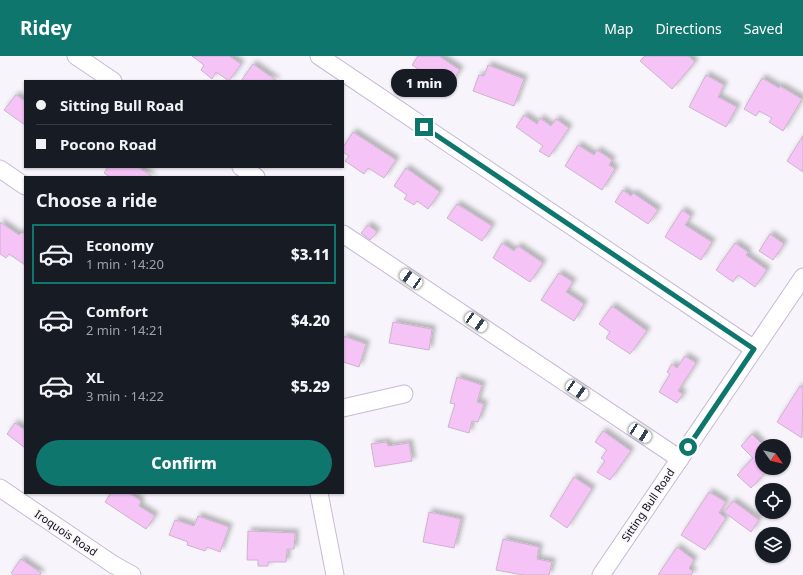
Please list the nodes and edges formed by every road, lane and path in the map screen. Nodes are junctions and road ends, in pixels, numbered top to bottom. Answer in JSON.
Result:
{"nodes":[{"id":1,"x":76,"y":56,"type":"edge"},
{"id":2,"x":319,"y":56,"type":"edge"},
{"id":3,"x":112,"y":80,"type":"edge"},
{"id":4,"x":242,"y":168,"type":"edge"},
{"id":5,"x":0,"y":169,"type":"edge"},
{"id":6,"x":254,"y":176,"type":"edge"},
{"id":7,"x":24,"y":185,"type":"edge"},
{"id":8,"x":344,"y":235,"type":"edge"},
{"id":9,"x":803,"y":277,"type":"edge"},
{"id":10,"x":754,"y":349,"type":"junction"},
{"id":11,"x":404,"y":394,"type":"dead end"},
{"id":12,"x":344,"y":408,"type":"edge"},
{"id":13,"x":680,"y":459,"type":"junction"},
{"id":14,"x":0,"y":488,"type":"edge"},
{"id":15,"x":320,"y":494,"type":"edge"},
{"id":16,"x":132,"y":575,"type":"edge"},
{"id":17,"x":335,"y":575,"type":"edge"},
{"id":18,"x":601,"y":575,"type":"edge"}],
"edges":[{"from":1,"to":3,"type":"street"},
{"from":2,"to":10,"type":"street"},
{"from":4,"to":6,"type":"street"},
{"from":5,"to":7,"type":"street"},
{"from":8,"to":13,"type":"street"},
{"from":9,"to":10,"type":"street","name":"Sitting Bull Road"},
{"from":10,"to":13,"type":"street","name":"Sitting Bull Road"},
{"from":11,"to":12,"type":"street"},
{"from":13,"to":18,"type":"street","name":"Sitting Bull Road"},
{"from":14,"to":16,"type":"street","name":"Iroquois Road"},
{"from":15,"to":17,"type":"street"}]}
